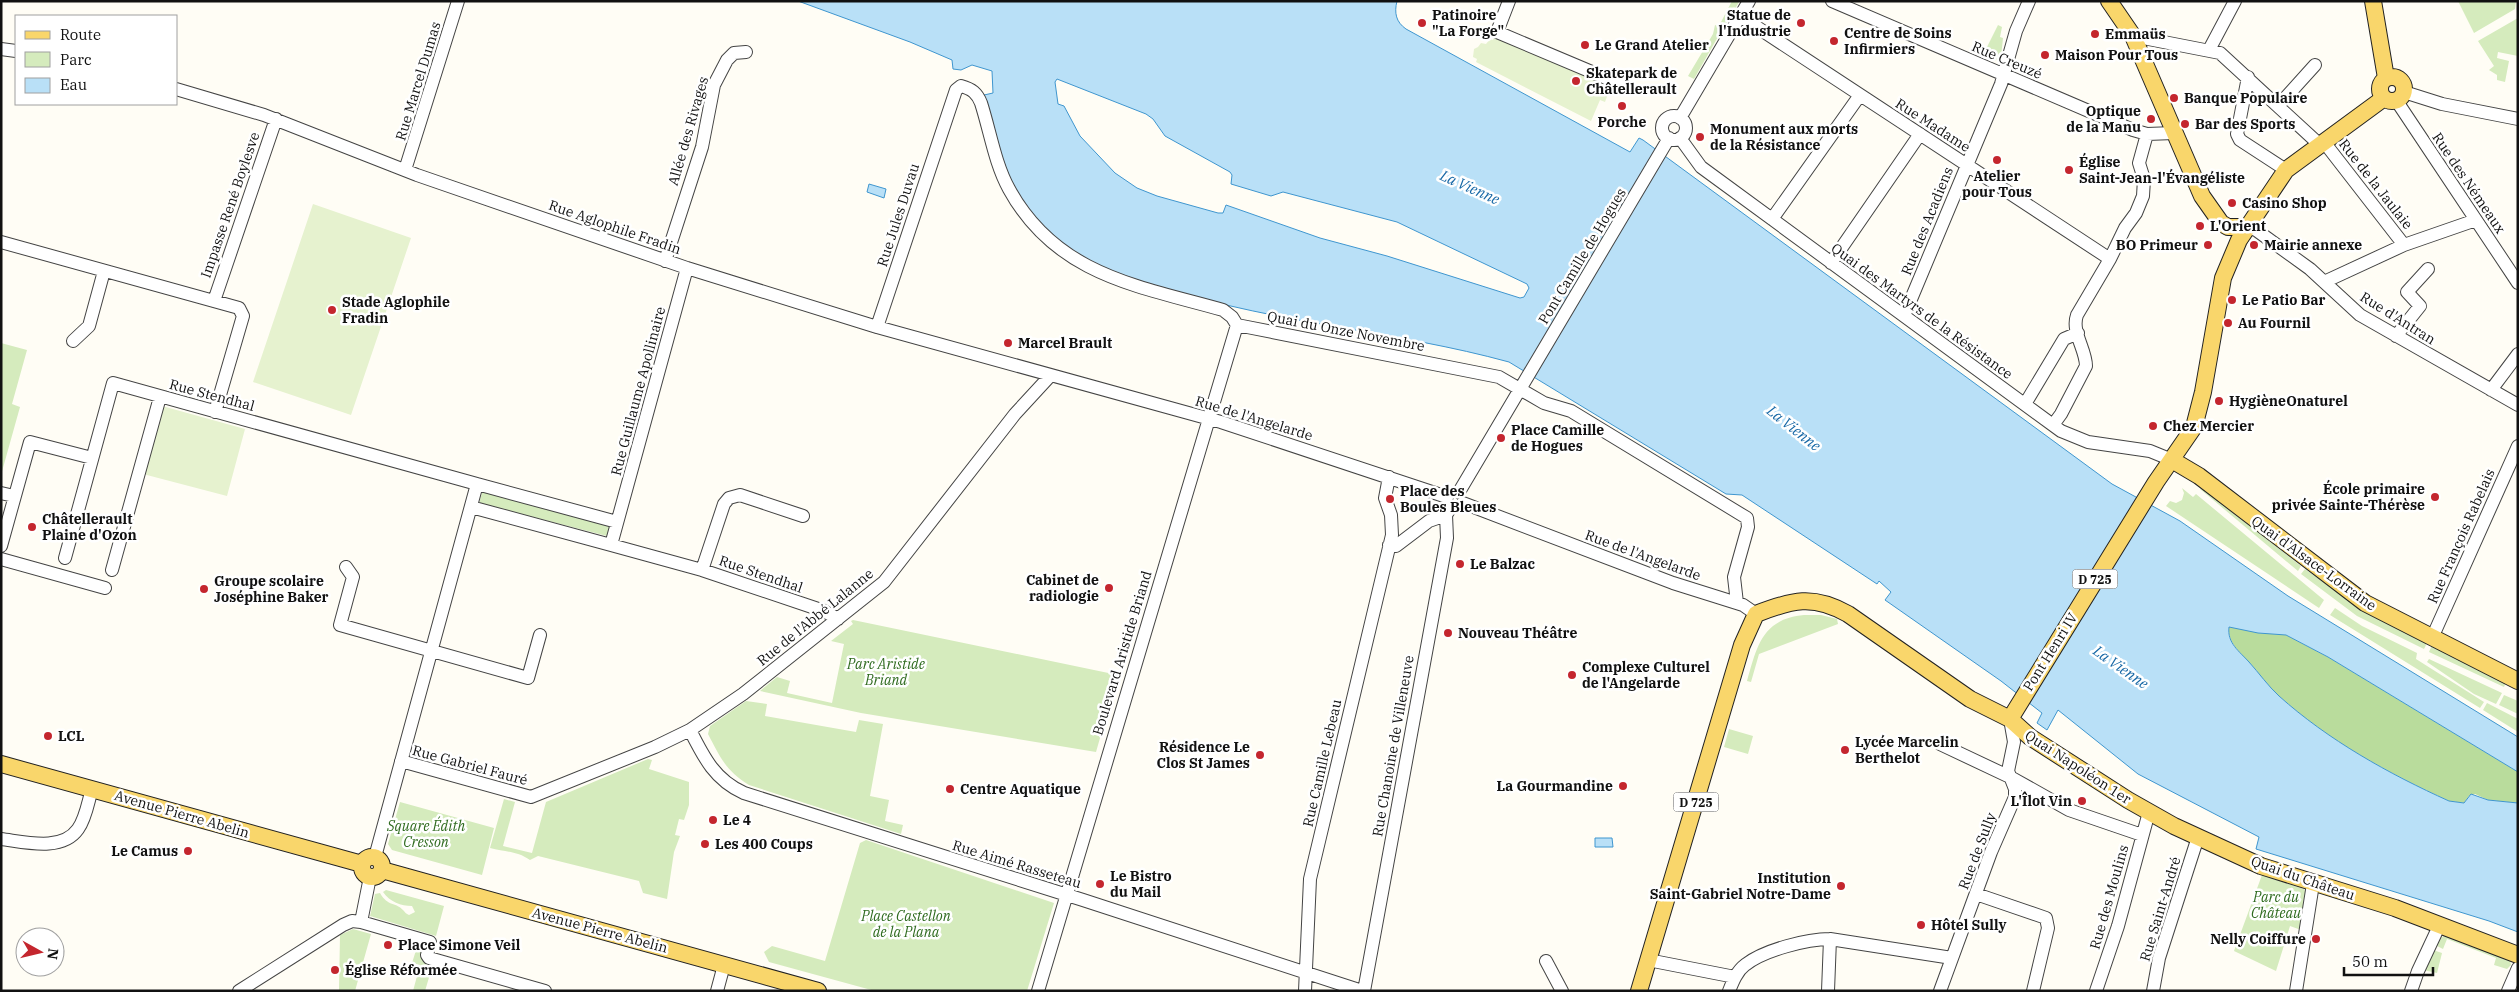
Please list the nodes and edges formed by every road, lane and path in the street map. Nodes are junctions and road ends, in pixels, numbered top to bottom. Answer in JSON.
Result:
{"nodes":[{"id":1,"x":458,"y":1,"type":"edge"},
{"id":2,"x":1509,"y":1,"type":"edge"},
{"id":3,"x":1749,"y":1,"type":"edge"},
{"id":4,"x":1832,"y":1,"type":"edge"},
{"id":5,"x":2029,"y":1,"type":"edge"},
{"id":6,"x":2109,"y":1,"type":"edge"},
{"id":7,"x":2235,"y":1,"type":"edge"},
{"id":8,"x":2373,"y":1,"type":"edge"},
{"id":9,"x":1740,"y":16,"type":"junction"},
{"id":10,"x":2133,"y":36,"type":"junction"},
{"id":11,"x":1,"y":49,"type":"edge"},
{"id":12,"x":2208,"y":50,"type":"junction"},
{"id":13,"x":15,"y":51,"type":"edge"},
{"id":14,"x":746,"y":52,"type":"dead end"},
{"id":15,"x":2315,"y":65,"type":"dead end"},
{"id":16,"x":2004,"y":75,"type":"junction"},
{"id":17,"x":2248,"y":77,"type":"junction"},
{"id":18,"x":1625,"y":86,"type":"dead end"},
{"id":19,"x":178,"y":90,"type":"edge"},
{"id":20,"x":1860,"y":94,"type":"junction"},
{"id":21,"x":2395,"y":97,"type":"junction"},
{"id":22,"x":2278,"y":106,"type":"junction"},
{"id":23,"x":1680,"y":118,"type":"junction"},
{"id":24,"x":2518,"y":119,"type":"edge"},
{"id":25,"x":276,"y":120,"type":"junction"},
{"id":26,"x":2174,"y":133,"type":"junction"},
{"id":27,"x":1920,"y":134,"type":"junction"},
{"id":28,"x":2147,"y":134,"type":"junction"},
{"id":29,"x":1670,"y":142,"type":"junction"},
{"id":30,"x":2322,"y":143,"type":"junction"},
{"id":31,"x":1967,"y":165,"type":"junction"},
{"id":32,"x":405,"y":170,"type":"junction"},
{"id":33,"x":2286,"y":170,"type":"junction"},
{"id":34,"x":1772,"y":219,"type":"junction"},
{"id":35,"x":2476,"y":220,"type":"junction"},
{"id":36,"x":2247,"y":228,"type":"junction"},
{"id":37,"x":1,"y":242,"type":"edge"},
{"id":38,"x":2404,"y":245,"type":"junction"},
{"id":39,"x":2110,"y":259,"type":"junction"},
{"id":40,"x":665,"y":261,"type":"junction"},
{"id":41,"x":1831,"y":263,"type":"junction"},
{"id":42,"x":687,"y":268,"type":"junction"},
{"id":43,"x":2428,"y":270,"type":"dead end"},
{"id":44,"x":104,"y":271,"type":"junction"},
{"id":45,"x":2324,"y":282,"type":"junction"},
{"id":46,"x":2518,"y":282,"type":"edge"},
{"id":47,"x":214,"y":301,"type":"junction"},
{"id":48,"x":1904,"y":316,"type":"junction"},
{"id":49,"x":1237,"y":325,"type":"junction"},
{"id":50,"x":877,"y":327,"type":"junction"},
{"id":51,"x":2078,"y":333,"type":"junction"},
{"id":52,"x":2396,"y":336,"type":"junction"},
{"id":53,"x":73,"y":341,"type":"dead end"},
{"id":54,"x":2518,"y":354,"type":"edge"},
{"id":55,"x":1050,"y":376,"type":"junction"},
{"id":56,"x":1520,"y":388,"type":"junction"},
{"id":57,"x":2491,"y":390,"type":"junction"},
{"id":58,"x":160,"y":397,"type":"junction"},
{"id":59,"x":2025,"y":404,"type":"junction"},
{"id":60,"x":2518,"y":405,"type":"edge"},
{"id":61,"x":215,"y":412,"type":"junction"},
{"id":62,"x":1208,"y":418,"type":"junction"},
{"id":63,"x":2053,"y":425,"type":"junction"},
{"id":64,"x":2518,"y":446,"type":"edge"},
{"id":65,"x":92,"y":458,"type":"junction"},
{"id":66,"x":2172,"y":460,"type":"junction"},
{"id":67,"x":1390,"y":477,"type":"junction"},
{"id":68,"x":478,"y":484,"type":"junction"},
{"id":69,"x":1,"y":493,"type":"edge"},
{"id":70,"x":14,"y":496,"type":"junction"},
{"id":71,"x":1453,"y":503,"type":"junction"},
{"id":72,"x":471,"y":507,"type":"junction"},
{"id":73,"x":803,"y":516,"type":"dead end"},
{"id":74,"x":617,"y":522,"type":"junction"},
{"id":75,"x":1390,"y":540,"type":"junction"},
{"id":76,"x":611,"y":545,"type":"junction"},
{"id":77,"x":1,"y":546,"type":"edge"},
{"id":78,"x":65,"y":558,"type":"dead end"},
{"id":79,"x":1,"y":559,"type":"edge"},
{"id":80,"x":346,"y":567,"type":"dead end"},
{"id":81,"x":112,"y":570,"type":"dead end"},
{"id":82,"x":702,"y":570,"type":"junction"},
{"id":83,"x":105,"y":588,"type":"dead end"},
{"id":84,"x":1737,"y":603,"type":"junction"},
{"id":85,"x":1756,"y":614,"type":"junction"},
{"id":86,"x":838,"y":619,"type":"junction"},
{"id":87,"x":540,"y":635,"type":"dead end"},
{"id":88,"x":2432,"y":638,"type":"junction"},
{"id":89,"x":432,"y":651,"type":"junction"},
{"id":90,"x":2518,"y":681,"type":"edge"},
{"id":91,"x":2010,"y":719,"type":"junction"},
{"id":92,"x":690,"y":730,"type":"junction"},
{"id":93,"x":1940,"y":744,"type":"dead end"},
{"id":94,"x":401,"y":761,"type":"junction"},
{"id":95,"x":1,"y":764,"type":"edge"},
{"id":96,"x":2012,"y":778,"type":"junction"},
{"id":97,"x":92,"y":789,"type":"junction"},
{"id":98,"x":531,"y":797,"type":"joint"},
{"id":99,"x":2149,"y":812,"type":"junction"},
{"id":100,"x":2142,"y":834,"type":"junction"},
{"id":101,"x":2198,"y":837,"type":"junction"},
{"id":102,"x":1,"y":840,"type":"edge"},
{"id":103,"x":372,"y":867,"type":"junction"},
{"id":104,"x":2313,"y":884,"type":"junction"},
{"id":105,"x":1976,"y":894,"type":"junction"},
{"id":106,"x":1066,"y":895,"type":"junction"},
{"id":107,"x":361,"y":922,"type":"junction"},
{"id":108,"x":2440,"y":924,"type":"junction"},
{"id":109,"x":1830,"y":939,"type":"junction"},
{"id":110,"x":2518,"y":955,"type":"edge"},
{"id":111,"x":1952,"y":958,"type":"junction"},
{"id":112,"x":1648,"y":960,"type":"junction"},
{"id":113,"x":1546,"y":961,"type":"dead end"},
{"id":114,"x":724,"y":965,"type":"junction"},
{"id":115,"x":1306,"y":973,"type":"junction"},
{"id":116,"x":2515,"y":973,"type":"edge"},
{"id":117,"x":1735,"y":977,"type":"junction"},
{"id":118,"x":239,"y":991,"type":"edge"},
{"id":119,"x":545,"y":991,"type":"edge"},
{"id":120,"x":717,"y":991,"type":"edge"},
{"id":121,"x":818,"y":991,"type":"edge"},
{"id":122,"x":1038,"y":991,"type":"edge"},
{"id":123,"x":1305,"y":991,"type":"edge"},
{"id":124,"x":1363,"y":991,"type":"edge"},
{"id":125,"x":1562,"y":991,"type":"edge"},
{"id":126,"x":1639,"y":991,"type":"edge"},
{"id":127,"x":1730,"y":991,"type":"edge"},
{"id":128,"x":1828,"y":991,"type":"edge"},
{"id":129,"x":1940,"y":991,"type":"edge"},
{"id":130,"x":2033,"y":991,"type":"edge"},
{"id":131,"x":2096,"y":991,"type":"edge"},
{"id":132,"x":2153,"y":991,"type":"edge"},
{"id":133,"x":2296,"y":991,"type":"edge"},
{"id":134,"x":2411,"y":991,"type":"edge"},
{"id":135,"x":2508,"y":991,"type":"edge"}],
"edges":[{"from":1,"to":32,"type":"street","name":"Rue Marcel Dumas"},
{"from":2,"to":18,"type":"street"},
{"from":3,"to":9,"type":"street"},
{"from":4,"to":16,"type":"street","name":"Rue Creuzé"},
{"from":5,"to":16,"type":"street","name":"Rue des Acadiens"},
{"from":6,"to":10,"type":"main road"},
{"from":7,"to":12,"type":"street"},
{"from":8,"to":21,"type":"main road"},
{"from":9,"to":20,"type":"street","name":"Rue Madame"},
{"from":9,"to":23,"type":"street"},
{"from":10,"to":12,"type":"street","name":"Rue de la Jaulaie"},
{"from":10,"to":26,"type":"main road"},
{"from":11,"to":13,"type":"street"},
{"from":12,"to":17,"type":"street","name":"Rue de la Jaulaie"},
{"from":14,"to":40,"type":"street","name":"Allée des Rivages"},
{"from":15,"to":22,"type":"street"},
{"from":16,"to":28,"type":"street","name":"Rue Creuzé"},
{"from":16,"to":31,"type":"street","name":"Rue des Acadiens"},
{"from":17,"to":22,"type":"street","name":"Rue de la Jaulaie"},
{"from":17,"to":33,"type":"street"},
{"from":19,"to":25,"type":"street","name":"Rue Aglophile Fradin"},
{"from":20,"to":27,"type":"street","name":"Rue Madame"},
{"from":20,"to":34,"type":"street"},
{"from":21,"to":24,"type":"street"},
{"from":21,"to":30,"type":"main road","number":"D 725"},
{"from":21,"to":35,"type":"street","name":"Rue des Némeaux"},
{"from":22,"to":30,"type":"street","name":"Rue de la Jaulaie"},
{"from":23,"to":29,"type":"street"},
{"from":23,"to":29,"type":"street"},
{"from":25,"to":32,"type":"street","name":"Rue Aglophile Fradin"},
{"from":25,"to":47,"type":"street","name":"Impasse René Boylesve"},
{"from":26,"to":28,"type":"street","name":"Rue Creuzé"},
{"from":26,"to":36,"type":"main road"},
{"from":27,"to":31,"type":"street","name":"Rue Madame"},
{"from":27,"to":41,"type":"street"},
{"from":28,"to":39,"type":"street"},
{"from":29,"to":34,"type":"street","name":"Quai des Martyrs de la Résistance"},
{"from":29,"to":56,"type":"street","name":"Pont Camille de Hogues"},
{"from":30,"to":33,"type":"main road","number":"D 725"},
{"from":30,"to":38,"type":"street","name":"Rue de la Jaulaie"},
{"from":31,"to":39,"type":"street","name":"Rue Madame"},
{"from":31,"to":48,"type":"street","name":"Rue des Acadiens"},
{"from":32,"to":40,"type":"street","name":"Rue Aglophile Fradin"},
{"from":33,"to":36,"type":"main road","number":"D 725"},
{"from":34,"to":41,"type":"street","name":"Quai des Martyrs de la Résistance"},
{"from":35,"to":38,"type":"street"},
{"from":35,"to":46,"type":"street","name":"Rue des Némeaux"},
{"from":36,"to":45,"type":"street","name":"Rue d'Antran"},
{"from":36,"to":66,"type":"main road","number":"D 725"},
{"from":37,"to":44,"type":"street"},
{"from":38,"to":45,"type":"street"},
{"from":39,"to":51,"type":"street"},
{"from":40,"to":42,"type":"street","name":"Rue Aglophile Fradin"},
{"from":41,"to":48,"type":"street","name":"Quai des Martyrs de la Résistance"},
{"from":42,"to":50,"type":"street","name":"Rue Aglophile Fradin"},
{"from":42,"to":74,"type":"street","name":"Rue Guillaume Apollinaire"},
{"from":43,"to":52,"type":"street"},
{"from":44,"to":47,"type":"street"},
{"from":44,"to":53,"type":"street"},
{"from":45,"to":52,"type":"street","name":"Rue d'Antran"},
{"from":47,"to":61,"type":"street"},
{"from":48,"to":59,"type":"street","name":"Quai des Martyrs de la Résistance"},
{"from":49,"to":50,"type":"street","name":"Rue Jules Duvau"},
{"from":49,"to":56,"type":"street","name":"Quai du Onze Novembre"},
{"from":49,"to":62,"type":"street","name":"Boulevard Aristide Briand"},
{"from":50,"to":55,"type":"street","name":"Rue Aglophile Fradin"},
{"from":51,"to":59,"type":"street"},
{"from":51,"to":63,"type":"street"},
{"from":52,"to":57,"type":"street","name":"Rue d'Antran"},
{"from":54,"to":57,"type":"street"},
{"from":55,"to":62,"type":"street","name":"Rue de l'Angelarde"},
{"from":55,"to":86,"type":"street","name":"Rue de l'Abbé Lalanne"},
{"from":56,"to":71,"type":"street"},
{"from":56,"to":84,"type":"street","name":"Quai du Onze Novembre"},
{"from":57,"to":60,"type":"street","name":"Rue d'Antran"},
{"from":58,"to":61,"type":"street","name":"Rue Stendhal"},
{"from":58,"to":65,"type":"street","name":"Rue Stendhal"},
{"from":58,"to":81,"type":"street"},
{"from":59,"to":63,"type":"street","name":"Quai des Martyrs de la Résistance"},
{"from":61,"to":68,"type":"street","name":"Rue Stendhal"},
{"from":62,"to":67,"type":"street","name":"Rue de l'Angelarde"},
{"from":62,"to":106,"type":"street","name":"Boulevard Aristide Briand"},
{"from":63,"to":66,"type":"street","name":"Quai des Martyrs de la Résistance"},
{"from":64,"to":88,"type":"street","name":"Rue François Rabelais"},
{"from":65,"to":70,"type":"street"},
{"from":65,"to":78,"type":"street","name":"Rue Stendhal"},
{"from":66,"to":88,"type":"main road","name":"Quai d'Alsace-Lorraine"},
{"from":66,"to":91,"type":"main road","name":"Pont Henri IV","number":"D 725"},
{"from":67,"to":71,"type":"street","name":"Rue de l'Angelarde"},
{"from":67,"to":75,"type":"street"},
{"from":68,"to":72,"type":"street"},
{"from":68,"to":74,"type":"street","name":"Rue Stendhal"},
{"from":69,"to":70,"type":"street"},
{"from":70,"to":77,"type":"street"},
{"from":71,"to":75,"type":"street"},
{"from":71,"to":84,"type":"street","name":"Rue de l'Angelarde"},
{"from":71,"to":124,"type":"street","name":"Rue Chanoine de Villeneuve"},
{"from":72,"to":76,"type":"street","name":"Rue Stendhal"},
{"from":72,"to":89,"type":"street"},
{"from":73,"to":82,"type":"street","name":"Rue Stendhal"},
{"from":74,"to":76,"type":"street"},
{"from":75,"to":115,"type":"street","name":"Rue Camille Lebeau"},
{"from":76,"to":82,"type":"street","name":"Rue Stendhal"},
{"from":79,"to":83,"type":"street"},
{"from":80,"to":89,"type":"street"},
{"from":82,"to":86,"type":"street","name":"Rue Stendhal"},
{"from":84,"to":85,"type":"street","name":"Rue de l'Angelarde"},
{"from":85,"to":91,"type":"main road","name":"Quai Napoléon 1er"},
{"from":85,"to":112,"type":"main road","number":"D 725"},
{"from":86,"to":92,"type":"street","name":"Rue de l'Abbé Lalanne"},
{"from":87,"to":89,"type":"street"},
{"from":88,"to":90,"type":"main road","name":"Quai d'Alsace-Lorraine"},
{"from":89,"to":94,"type":"street"},
{"from":91,"to":96,"type":"street","name":"Rue de Sully"},
{"from":91,"to":99,"type":"main road","name":"Quai Napoléon 1er"},
{"from":92,"to":98,"type":"street","name":"Rue de l'Abbé Lalanne"},
{"from":92,"to":106,"type":"street","name":"Rue Aimé Rasseteau"},
{"from":93,"to":96,"type":"street"},
{"from":94,"to":98,"type":"street","name":"Rue Gabriel Fauré"},
{"from":94,"to":103,"type":"street"},
{"from":95,"to":97,"type":"main road","name":"Avenue Pierre Abelin"},
{"from":96,"to":100,"type":"street"},
{"from":96,"to":105,"type":"street","name":"Rue de Sully"},
{"from":97,"to":102,"type":"street"},
{"from":97,"to":103,"type":"main road","name":"Avenue Pierre Abelin"},
{"from":99,"to":100,"type":"street","name":"Rue des Moulins"},
{"from":99,"to":101,"type":"main road","name":"Quai du Château"},
{"from":100,"to":131,"type":"street","name":"Rue des Moulins"},
{"from":101,"to":104,"type":"main road","name":"Quai du Château"},
{"from":101,"to":132,"type":"street","name":"Rue Saint-André"},
{"from":103,"to":107,"type":"street"},
{"from":103,"to":114,"type":"main road","name":"Avenue Pierre Abelin"},
{"from":104,"to":108,"type":"main road","name":"Quai du Château"},
{"from":104,"to":133,"type":"street"},
{"from":105,"to":111,"type":"street","name":"Rue de Sully"},
{"from":105,"to":130,"type":"street"},
{"from":106,"to":115,"type":"street","name":"Rue Aimé Rasseteau"},
{"from":106,"to":122,"type":"street","name":"Boulevard Aristide Briand"},
{"from":107,"to":118,"type":"street"},
{"from":107,"to":119,"type":"street"},
{"from":108,"to":110,"type":"main road","name":"Quai du Château"},
{"from":108,"to":134,"type":"street"},
{"from":109,"to":111,"type":"street"},
{"from":109,"to":117,"type":"street"},
{"from":109,"to":128,"type":"street"},
{"from":111,"to":129,"type":"street","name":"Rue de Sully"},
{"from":112,"to":117,"type":"street"},
{"from":112,"to":126,"type":"main road","number":"D 725"},
{"from":113,"to":125,"type":"street"},
{"from":114,"to":120,"type":"street"},
{"from":114,"to":121,"type":"main road","name":"Avenue Pierre Abelin"},
{"from":115,"to":123,"type":"street","name":"Rue Camille Lebeau"},
{"from":115,"to":124,"type":"street","name":"Rue Aimé Rasseteau"},
{"from":116,"to":135,"type":"street"},
{"from":117,"to":127,"type":"street"}]}
